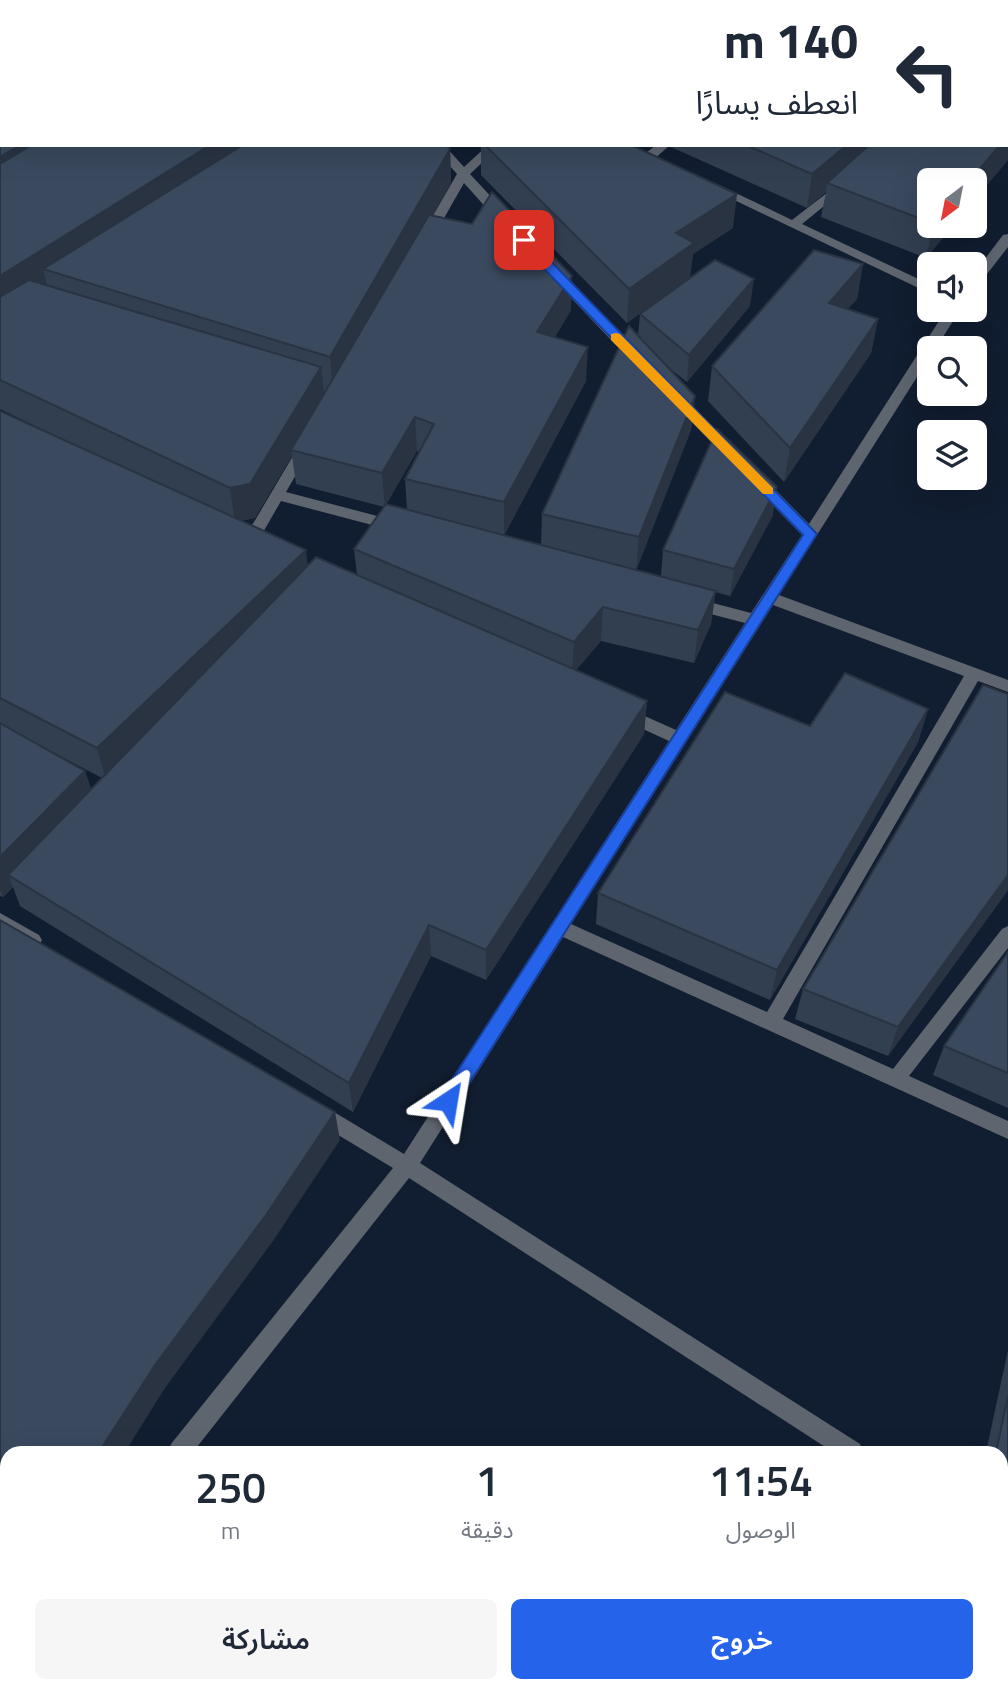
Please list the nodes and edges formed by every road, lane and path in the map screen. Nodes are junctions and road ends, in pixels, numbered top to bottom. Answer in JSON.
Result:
{"nodes":[{"id":1,"x":439,"y":147,"type":"edge"},
{"id":2,"x":493,"y":147,"type":"edge"},
{"id":3,"x":662,"y":147,"type":"edge"},
{"id":4,"x":650,"y":158,"type":"edge"},
{"id":5,"x":463,"y":174,"type":"junction"},
{"id":6,"x":698,"y":180,"type":"edge"},
{"id":7,"x":848,"y":180,"type":"edge"},
{"id":8,"x":795,"y":225,"type":"junction"},
{"id":9,"x":516,"y":232,"type":"edge"},
{"id":10,"x":1008,"y":238,"type":"edge"},
{"id":11,"x":418,"y":251,"type":"edge"},
{"id":12,"x":544,"y":261,"type":"edge"},
{"id":13,"x":987,"y":265,"type":"edge"},
{"id":14,"x":917,"y":283,"type":"edge"},
{"id":15,"x":945,"y":322,"type":"edge"},
{"id":16,"x":647,"y":369,"type":"edge"},
{"id":17,"x":666,"y":388,"type":"edge"},
{"id":18,"x":311,"y":436,"type":"edge"},
{"id":19,"x":277,"y":495,"type":"junction"},
{"id":20,"x":410,"y":530,"type":"edge"},
{"id":21,"x":810,"y":534,"type":"junction"},
{"id":22,"x":249,"y":544,"type":"edge"},
{"id":23,"x":771,"y":598,"type":"junction"},
{"id":24,"x":677,"y":599,"type":"edge"},
{"id":25,"x":757,"y":620,"type":"junction"},
{"id":26,"x":974,"y":673,"type":"junction"},
{"id":27,"x":1008,"y":686,"type":"edge"},
{"id":28,"x":604,"y":705,"type":"edge"},
{"id":29,"x":681,"y":739,"type":"junction"},
{"id":30,"x":0,"y":920,"type":"edge"},
{"id":31,"x":560,"y":927,"type":"junction"},
{"id":32,"x":1008,"y":934,"type":"edge"},
{"id":33,"x":48,"y":949,"type":"edge"},
{"id":34,"x":771,"y":1023,"type":"junction"},
{"id":35,"x":895,"y":1079,"type":"junction"},
{"id":36,"x":299,"y":1101,"type":"edge"},
{"id":37,"x":1008,"y":1129,"type":"edge"},
{"id":38,"x":407,"y":1166,"type":"junction"},
{"id":39,"x":184,"y":1446,"type":"edge"},
{"id":40,"x":843,"y":1446,"type":"edge"}],
"edges":[{"from":1,"to":5,"type":"street"},
{"from":2,"to":5,"type":"street"},
{"from":3,"to":4,"type":"street"},
{"from":5,"to":9,"type":"street"},
{"from":5,"to":11,"type":"street"},
{"from":6,"to":8,"type":"street"},
{"from":7,"to":8,"type":"street"},
{"from":8,"to":14,"type":"street"},
{"from":10,"to":13,"type":"street"},
{"from":12,"to":16,"type":"street"},
{"from":15,"to":21,"type":"street"},
{"from":17,"to":21,"type":"street"},
{"from":18,"to":19,"type":"street"},
{"from":19,"to":20,"type":"street"},
{"from":19,"to":22,"type":"street"},
{"from":21,"to":23,"type":"street"},
{"from":23,"to":25,"type":"street"},
{"from":23,"to":26,"type":"street"},
{"from":24,"to":25,"type":"street"},
{"from":25,"to":29,"type":"street"},
{"from":26,"to":27,"type":"street"},
{"from":26,"to":34,"type":"street"},
{"from":28,"to":29,"type":"street"},
{"from":29,"to":31,"type":"street"},
{"from":30,"to":33,"type":"street"},
{"from":31,"to":34,"type":"street"},
{"from":31,"to":38,"type":"street"},
{"from":32,"to":35,"type":"street"},
{"from":34,"to":35,"type":"street"},
{"from":35,"to":37,"type":"street"},
{"from":36,"to":38,"type":"street"},
{"from":38,"to":39,"type":"street"},
{"from":38,"to":40,"type":"street"}]}
